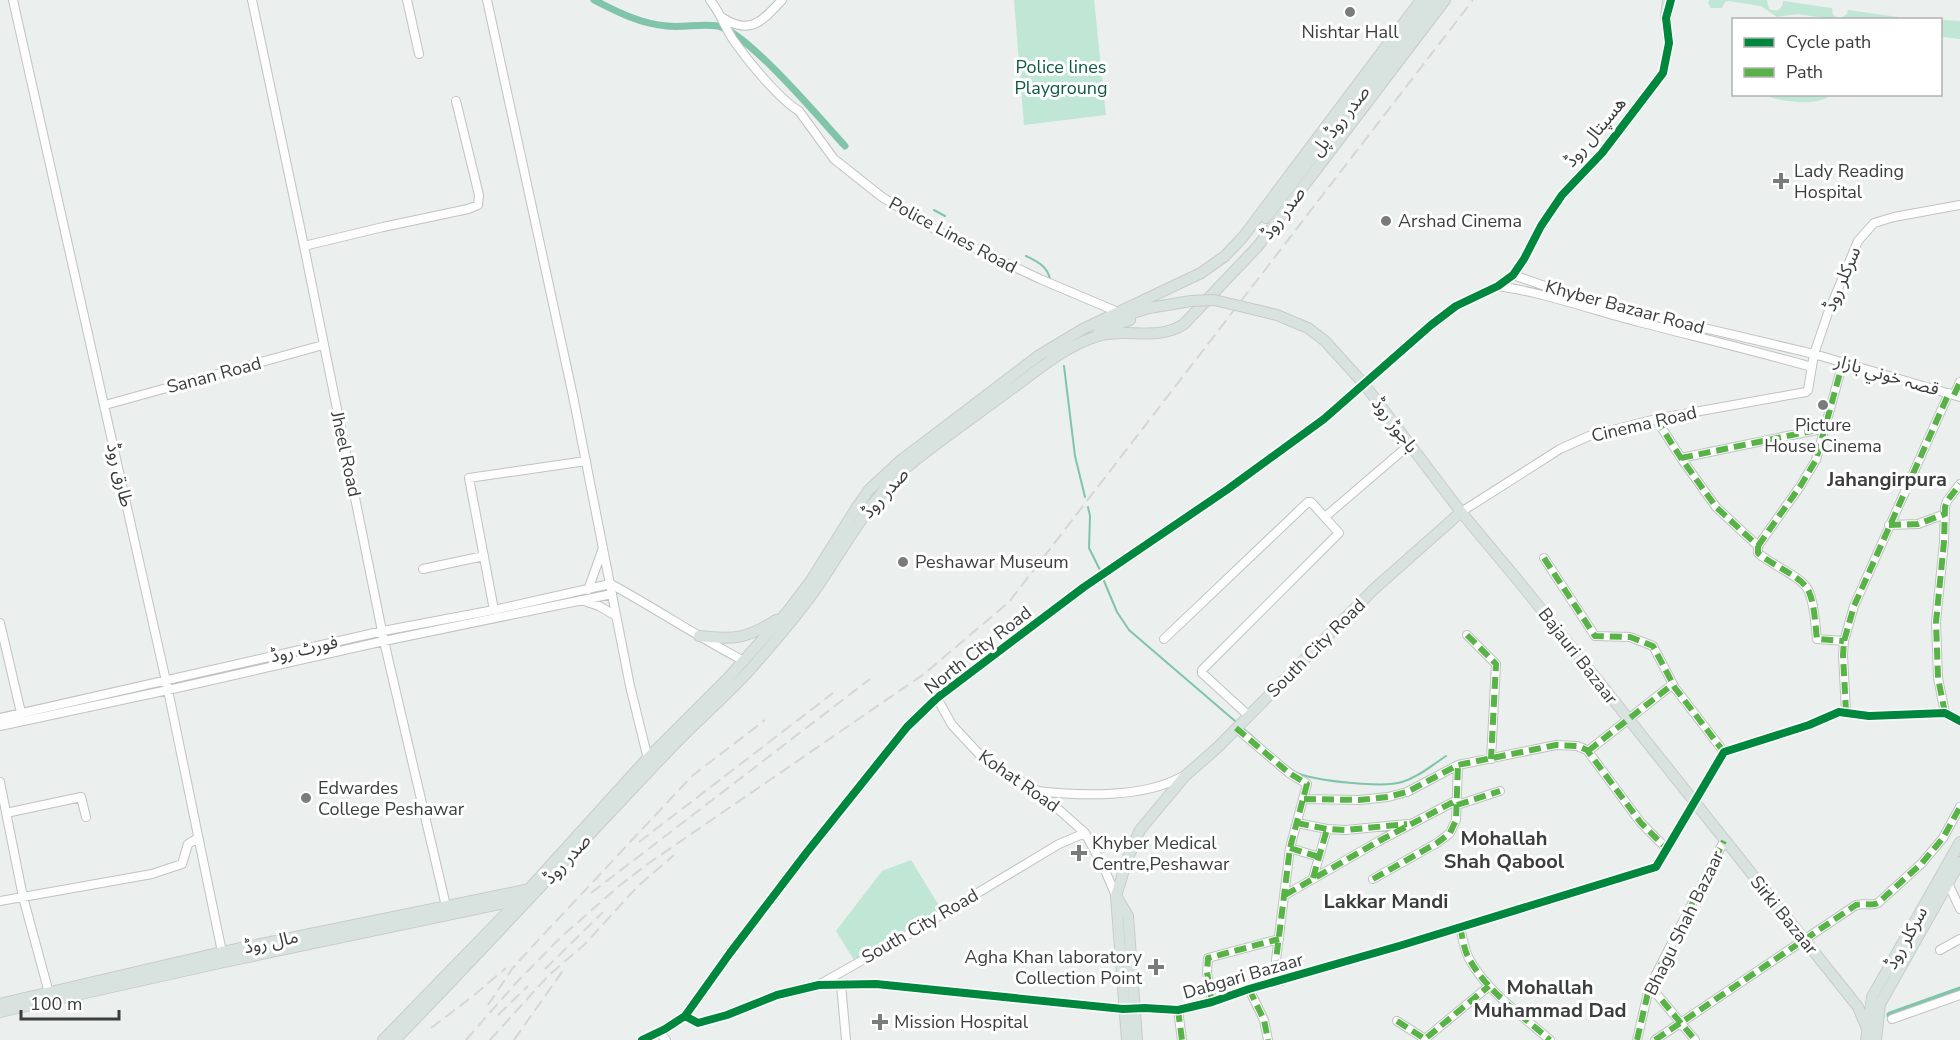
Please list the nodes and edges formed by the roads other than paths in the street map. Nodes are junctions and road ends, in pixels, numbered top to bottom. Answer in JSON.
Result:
{"nodes":[{"id":1,"x":13,"y":0,"type":"edge"},
{"id":2,"x":252,"y":0,"type":"edge"},
{"id":3,"x":407,"y":0,"type":"edge"},
{"id":4,"x":487,"y":0,"type":"edge"},
{"id":5,"x":710,"y":0,"type":"edge"},
{"id":6,"x":782,"y":0,"type":"edge"},
{"id":7,"x":1421,"y":0,"type":"edge"},
{"id":8,"x":1433,"y":0,"type":"edge"},
{"id":9,"x":1445,"y":0,"type":"edge"},
{"id":10,"x":1668,"y":0,"type":"edge"},
{"id":11,"x":720,"y":16,"type":"junction"},
{"id":12,"x":1666,"y":18,"type":"joint"},
{"id":13,"x":419,"y":54,"type":"dead end"},
{"id":14,"x":456,"y":101,"type":"dead end"},
{"id":15,"x":1960,"y":205,"type":"edge"},
{"id":16,"x":1243,"y":237,"type":"junction"},
{"id":17,"x":304,"y":246,"type":"junction"},
{"id":18,"x":1513,"y":275,"type":"junction"},
{"id":19,"x":1498,"y":286,"type":"junction"},
{"id":20,"x":1191,"y":301,"type":"junction"},
{"id":21,"x":1118,"y":312,"type":"junction"},
{"id":22,"x":1663,"y":323,"type":"junction"},
{"id":23,"x":1083,"y":329,"type":"junction"},
{"id":24,"x":1094,"y":338,"type":"junction"},
{"id":25,"x":323,"y":345,"type":"junction"},
{"id":26,"x":1814,"y":354,"type":"junction"},
{"id":27,"x":1843,"y":362,"type":"junction"},
{"id":28,"x":1812,"y":367,"type":"junction"},
{"id":29,"x":1960,"y":382,"type":"edge"},
{"id":30,"x":1364,"y":384,"type":"junction"},
{"id":31,"x":1955,"y":395,"type":"edge"},
{"id":32,"x":105,"y":405,"type":"junction"},
{"id":33,"x":1656,"y":419,"type":"junction"},
{"id":34,"x":1825,"y":430,"type":"junction"},
{"id":35,"x":1409,"y":445,"type":"junction"},
{"id":36,"x":1681,"y":458,"type":"junction"},
{"id":37,"x":586,"y":461,"type":"junction"},
{"id":38,"x":1960,"y":484,"type":"edge"},
{"id":39,"x":1461,"y":512,"type":"junction"},
{"id":40,"x":1945,"y":514,"type":"junction"},
{"id":41,"x":1326,"y":517,"type":"junction"},
{"id":42,"x":1889,"y":525,"type":"junction"},
{"id":43,"x":603,"y":546,"type":"junction"},
{"id":44,"x":1758,"y":546,"type":"junction"},
{"id":45,"x":484,"y":556,"type":"junction"},
{"id":46,"x":1544,"y":558,"type":"dead end"},
{"id":47,"x":423,"y":569,"type":"dead end"},
{"id":48,"x":610,"y":587,"type":"junction"},
{"id":49,"x":588,"y":590,"type":"junction"},
{"id":50,"x":580,"y":600,"type":"junction"},
{"id":51,"x":494,"y":610,"type":"junction"},
{"id":52,"x":788,"y":611,"type":"junction"},
{"id":53,"x":616,"y":616,"type":"junction"},
{"id":54,"x":0,"y":623,"type":"edge"},
{"id":55,"x":383,"y":631,"type":"junction"},
{"id":56,"x":1467,"y":635,"type":"dead end"},
{"id":57,"x":699,"y":636,"type":"junction"},
{"id":58,"x":1164,"y":639,"type":"dead end"},
{"id":59,"x":384,"y":641,"type":"junction"},
{"id":60,"x":1844,"y":641,"type":"junction"},
{"id":61,"x":744,"y":661,"type":"junction"},
{"id":62,"x":166,"y":680,"type":"junction"},
{"id":63,"x":1673,"y":684,"type":"junction"},
{"id":64,"x":168,"y":690,"type":"junction"},
{"id":65,"x":937,"y":698,"type":"junction"},
{"id":66,"x":1846,"y":712,"type":"junction"},
{"id":67,"x":1945,"y":713,"type":"junction"},
{"id":68,"x":1248,"y":716,"type":"junction"},
{"id":69,"x":22,"y":717,"type":"junction"},
{"id":70,"x":0,"y":718,"type":"edge"},
{"id":71,"x":1628,"y":719,"type":"junction"},
{"id":72,"x":1960,"y":720,"type":"edge"},
{"id":73,"x":0,"y":726,"type":"edge"},
{"id":74,"x":1236,"y":728,"type":"junction"},
{"id":75,"x":1588,"y":751,"type":"junction"},
{"id":76,"x":1724,"y":752,"type":"junction"},
{"id":77,"x":648,"y":759,"type":"junction"},
{"id":78,"x":1491,"y":759,"type":"junction"},
{"id":79,"x":1458,"y":765,"type":"junction"},
{"id":80,"x":1185,"y":776,"type":"junction"},
{"id":81,"x":0,"y":782,"type":"edge"},
{"id":82,"x":1038,"y":791,"type":"junction"},
{"id":83,"x":1500,"y":791,"type":"dead end"},
{"id":84,"x":1305,"y":799,"type":"junction"},
{"id":85,"x":1457,"y":802,"type":"junction"},
{"id":86,"x":1693,"y":802,"type":"junction"},
{"id":87,"x":1960,"y":807,"type":"edge"},
{"id":88,"x":6,"y":813,"type":"junction"},
{"id":89,"x":86,"y":817,"type":"dead end"},
{"id":90,"x":1297,"y":823,"type":"junction"},
{"id":91,"x":1411,"y":824,"type":"junction"},
{"id":92,"x":1327,"y":829,"type":"junction"},
{"id":93,"x":1084,"y":833,"type":"junction"},
{"id":94,"x":198,"y":838,"type":"junction"},
{"id":95,"x":1724,"y":841,"type":"junction"},
{"id":96,"x":1960,"y":842,"type":"edge"},
{"id":97,"x":1290,"y":848,"type":"junction"},
{"id":98,"x":1666,"y":848,"type":"junction"},
{"id":99,"x":1319,"y":857,"type":"junction"},
{"id":100,"x":1960,"y":862,"type":"edge"},
{"id":101,"x":1313,"y":878,"type":"junction"},
{"id":102,"x":1373,"y":879,"type":"dead end"},
{"id":103,"x":1948,"y":883,"type":"junction"},
{"id":104,"x":543,"y":885,"type":"joint"},
{"id":105,"x":530,"y":893,"type":"junction"},
{"id":106,"x":1285,"y":895,"type":"junction"},
{"id":107,"x":1116,"y":896,"type":"junction"},
{"id":108,"x":23,"y":897,"type":"junction"},
{"id":109,"x":0,"y":901,"type":"edge"},
{"id":110,"x":518,"y":901,"type":"junction"},
{"id":111,"x":446,"y":906,"type":"junction"},
{"id":112,"x":1960,"y":909,"type":"edge"},
{"id":113,"x":1460,"y":927,"type":"junction"},
{"id":114,"x":1279,"y":939,"type":"junction"},
{"id":115,"x":1803,"y":939,"type":"junction"},
{"id":116,"x":1960,"y":939,"type":"edge"},
{"id":117,"x":1940,"y":950,"type":"dead end"},
{"id":118,"x":223,"y":957,"type":"junction"},
{"id":119,"x":1281,"y":981,"type":"junction"},
{"id":120,"x":841,"y":984,"type":"junction"},
{"id":121,"x":819,"y":985,"type":"junction"},
{"id":122,"x":1490,"y":986,"type":"junction"},
{"id":123,"x":1649,"y":988,"type":"junction"},
{"id":124,"x":1249,"y":989,"type":"junction"},
{"id":125,"x":50,"y":993,"type":"junction"},
{"id":126,"x":1960,"y":995,"type":"edge"},
{"id":127,"x":1212,"y":1002,"type":"junction"},
{"id":128,"x":0,"y":1004,"type":"edge"},
{"id":129,"x":1876,"y":1004,"type":"junction"},
{"id":130,"x":1128,"y":1009,"type":"junction"},
{"id":131,"x":1178,"y":1010,"type":"junction"},
{"id":132,"x":0,"y":1012,"type":"edge"},
{"id":133,"x":685,"y":1016,"type":"junction"},
{"id":134,"x":1892,"y":1019,"type":"dead end"},
{"id":135,"x":1397,"y":1021,"type":"dead end"},
{"id":136,"x":1679,"y":1023,"type":"junction"},
{"id":137,"x":659,"y":1032,"type":"junction"},
{"id":138,"x":1872,"y":1035,"type":"edge"},
{"id":139,"x":383,"y":1040,"type":"edge"},
{"id":140,"x":395,"y":1040,"type":"edge"},
{"id":141,"x":642,"y":1040,"type":"edge"},
{"id":142,"x":666,"y":1040,"type":"edge"},
{"id":143,"x":846,"y":1040,"type":"edge"},
{"id":144,"x":1126,"y":1040,"type":"edge"},
{"id":145,"x":1137,"y":1040,"type":"edge"},
{"id":146,"x":1182,"y":1040,"type":"edge"},
{"id":147,"x":1268,"y":1040,"type":"edge"},
{"id":148,"x":1550,"y":1040,"type":"edge"},
{"id":149,"x":1637,"y":1040,"type":"edge"},
{"id":150,"x":1655,"y":1040,"type":"edge"},
{"id":151,"x":1695,"y":1040,"type":"edge"}],
"edges":[{"from":1,"to":32,"type":"street","name":"طارق روڈ"},
{"from":2,"to":17,"type":"street","name":"Jheel Road"},
{"from":3,"to":13,"type":"street"},
{"from":4,"to":37,"type":"street"},
{"from":5,"to":11,"type":"street","name":"Police Lines Road"},
{"from":6,"to":11,"type":"street"},
{"from":7,"to":16,"type":"main road","name":"صدر روڈ"},
{"from":8,"to":16,"type":"main road","name":"صدر روڈ پل"},
{"from":9,"to":24,"type":"main road","name":"صدر روڈ"},
{"from":10,"to":12,"type":"main road"},
{"from":11,"to":21,"type":"street","name":"Police Lines Road"},
{"from":12,"to":18,"type":"street","name":"ھسپتال روڈ"},
{"from":14,"to":17,"type":"street"},
{"from":15,"to":26,"type":"street","name":"سرکلر روڈ"},
{"from":16,"to":21,"type":"main road","name":"صدر روڈ"},
{"from":17,"to":25,"type":"street","name":"Jheel Road"},
{"from":18,"to":19,"type":"street"},
{"from":18,"to":22,"type":"street","name":"Khyber Bazaar Road"},
{"from":19,"to":22,"type":"street"},
{"from":19,"to":30,"type":"street"},
{"from":20,"to":23,"type":"main road","name":"باجوڑ روڈ"},
{"from":20,"to":24,"type":"main road","name":"باجوڑ روڈ"},
{"from":20,"to":30,"type":"main road","name":"باجوڑ روڈ","bridge":true},
{"from":21,"to":23,"type":"main road","name":"صدر روڈ"},
{"from":22,"to":26,"type":"street","name":"Khyber Bazaar Road"},
{"from":22,"to":28,"type":"street"},
{"from":23,"to":52,"type":"main road","name":"صدر روڈ"},
{"from":24,"to":104,"type":"main road","name":"صدر روڈ"},
{"from":25,"to":32,"type":"street","name":"Sanan Road"},
{"from":25,"to":55,"type":"street","name":"Jheel Road"},
{"from":26,"to":27,"type":"street","name":"قصہ خوني بازار"},
{"from":26,"to":28,"type":"street","name":"Cinema Road"},
{"from":27,"to":31,"type":"street","name":"قصہ خوني بازار"},
{"from":27,"to":34,"type":"street"},
{"from":28,"to":33,"type":"street","name":"Cinema Road"},
{"from":29,"to":31,"type":"street"},
{"from":30,"to":35,"type":"main road","name":"باجوڑ روڈ"},
{"from":30,"to":65,"type":"street","name":"North City Road"},
{"from":31,"to":42,"type":"street"},
{"from":32,"to":62,"type":"street","name":"طارق روڈ"},
{"from":33,"to":36,"type":"street"},
{"from":33,"to":39,"type":"street","name":"Cinema Road"},
{"from":34,"to":36,"type":"street"},
{"from":34,"to":44,"type":"street"},
{"from":35,"to":39,"type":"main road","name":"باجوڑ روڈ"},
{"from":35,"to":41,"type":"street"},
{"from":36,"to":44,"type":"street"},
{"from":37,"to":43,"type":"street"},
{"from":37,"to":45,"type":"street"},
{"from":38,"to":40,"type":"street"},
{"from":39,"to":68,"type":"main road","name":"South City Road"},
{"from":39,"to":71,"type":"main road","name":"Bajauri Bazaar"},
{"from":40,"to":42,"type":"street"},
{"from":40,"to":67,"type":"street"},
{"from":41,"to":58,"type":"street"},
{"from":41,"to":68,"type":"street"},
{"from":42,"to":60,"type":"street"},
{"from":43,"to":48,"type":"street"},
{"from":43,"to":49,"type":"street"},
{"from":44,"to":60,"type":"street"},
{"from":45,"to":47,"type":"street"},
{"from":45,"to":51,"type":"street"},
{"from":46,"to":63,"type":"street"},
{"from":48,"to":49,"type":"street","name":"فورٹ روڈ"},
{"from":48,"to":50,"type":"street","name":"فورٹ روڈ"},
{"from":48,"to":53,"type":"street"},
{"from":48,"to":57,"type":"street"},
{"from":49,"to":51,"type":"street","name":"فورٹ روڈ"},
{"from":50,"to":53,"type":"street"},
{"from":50,"to":59,"type":"street","name":"فورٹ روڈ"},
{"from":51,"to":55,"type":"street","name":"فورٹ روڈ"},
{"from":52,"to":57,"type":"main road"},
{"from":52,"to":61,"type":"main road","name":"صدر روڈ"},
{"from":53,"to":77,"type":"street"},
{"from":54,"to":69,"type":"street"},
{"from":55,"to":59,"type":"street","name":"Jheel Road"},
{"from":55,"to":62,"type":"street","name":"فورٹ روڈ"},
{"from":56,"to":78,"type":"street"},
{"from":57,"to":61,"type":"street"},
{"from":59,"to":64,"type":"street","name":"فورٹ روڈ"},
{"from":59,"to":111,"type":"street","name":"Jheel Road"},
{"from":60,"to":66,"type":"street"},
{"from":61,"to":77,"type":"main road","name":"صدر روڈ"},
{"from":62,"to":64,"type":"street","name":"طارق روڈ"},
{"from":62,"to":69,"type":"street","name":"فورٹ روڈ"},
{"from":63,"to":71,"type":"street"},
{"from":63,"to":76,"type":"street"},
{"from":64,"to":69,"type":"street","name":"فورٹ روڈ"},
{"from":64,"to":94,"type":"street","name":"طارق روڈ"},
{"from":65,"to":82,"type":"street","name":"Kohat Road"},
{"from":65,"to":133,"type":"street","name":"North City Road"},
{"from":66,"to":67,"type":"street"},
{"from":66,"to":76,"type":"street"},
{"from":67,"to":72,"type":"street"},
{"from":68,"to":74,"type":"main road","name":"South City Road"},
{"from":69,"to":70,"type":"street","name":"فورٹ روڈ"},
{"from":69,"to":73,"type":"street","name":"فورٹ روڈ"},
{"from":71,"to":75,"type":"street"},
{"from":71,"to":86,"type":"main road","name":"Bajauri Bazaar"},
{"from":74,"to":80,"type":"main road","name":"South City Road"},
{"from":74,"to":84,"type":"street"},
{"from":75,"to":78,"type":"street"},
{"from":75,"to":98,"type":"street"},
{"from":76,"to":86,"type":"street","name":"Dabgari Bazaar"},
{"from":77,"to":105,"type":"main road","name":"صدر روڈ"},
{"from":78,"to":79,"type":"street"},
{"from":79,"to":84,"type":"street"},
{"from":79,"to":85,"type":"street"},
{"from":80,"to":82,"type":"street","name":"South City Road"},
{"from":80,"to":107,"type":"main road"},
{"from":81,"to":88,"type":"street"},
{"from":82,"to":93,"type":"street","name":"Kohat Road"},
{"from":83,"to":85,"type":"street"},
{"from":84,"to":90,"type":"street"},
{"from":85,"to":91,"type":"street"},
{"from":85,"to":102,"type":"street"},
{"from":86,"to":95,"type":"main road","name":"Sirki Bazaar"},
{"from":86,"to":98,"type":"street","name":"Dabgari Bazaar"},
{"from":87,"to":115,"type":"street"},
{"from":88,"to":89,"type":"street"},
{"from":88,"to":108,"type":"street"},
{"from":90,"to":92,"type":"street"},
{"from":90,"to":97,"type":"street"},
{"from":91,"to":92,"type":"street"},
{"from":91,"to":101,"type":"street"},
{"from":92,"to":99,"type":"street"},
{"from":93,"to":107,"type":"street","name":"Kohat Road"},
{"from":93,"to":121,"type":"street","name":"South City Road"},
{"from":94,"to":108,"type":"street"},
{"from":94,"to":118,"type":"street","name":"طارق روڈ"},
{"from":95,"to":115,"type":"main road","name":"Sirki Bazaar"},
{"from":95,"to":123,"type":"street","name":"Bhagu Shah Bazaar"},
{"from":96,"to":129,"type":"main road","name":"سرکلر روڈ"},
{"from":97,"to":99,"type":"street"},
{"from":97,"to":106,"type":"street"},
{"from":98,"to":113,"type":"street","name":"Dabgari Bazaar"},
{"from":99,"to":101,"type":"street"},
{"from":100,"to":103,"type":"main road"},
{"from":101,"to":106,"type":"street"},
{"from":103,"to":112,"type":"street"},
{"from":103,"to":129,"type":"main road"},
{"from":104,"to":105,"type":"main road","name":"مال روڈ"},
{"from":105,"to":110,"type":"main road","name":"صدر روڈ"},
{"from":105,"to":111,"type":"main road","name":"مال روڈ"},
{"from":105,"to":140,"type":"main road","name":"صدر روڈ"},
{"from":106,"to":114,"type":"street"},
{"from":107,"to":130,"type":"main road"},
{"from":108,"to":109,"type":"street"},
{"from":108,"to":125,"type":"street"},
{"from":110,"to":118,"type":"main road","name":"مال روڈ"},
{"from":110,"to":139,"type":"main road","name":"صدر روڈ"},
{"from":111,"to":118,"type":"main road","name":"مال روڈ"},
{"from":113,"to":119,"type":"street","name":"Dabgari Bazaar"},
{"from":113,"to":122,"type":"street"},
{"from":114,"to":119,"type":"street"},
{"from":114,"to":127,"type":"street"},
{"from":115,"to":136,"type":"street"},
{"from":115,"to":138,"type":"main road","name":"Sirki Bazaar"},
{"from":116,"to":117,"type":"street"},
{"from":118,"to":125,"type":"main road","name":"مال روڈ"},
{"from":118,"to":132,"type":"main road","name":"مال روڈ"},
{"from":119,"to":124,"type":"street","name":"Dabgari Bazaar"},
{"from":120,"to":121,"type":"street","name":"Dabgari Bazaar"},
{"from":120,"to":130,"type":"street","name":"Dabgari Bazaar"},
{"from":120,"to":143,"type":"street"},
{"from":121,"to":133,"type":"street","name":"Dabgari Bazaar"},
{"from":122,"to":135,"type":"street"},
{"from":122,"to":148,"type":"street"},
{"from":123,"to":136,"type":"street"},
{"from":123,"to":149,"type":"street","name":"Bhagu Shah Bazaar"},
{"from":124,"to":127,"type":"street","name":"Dabgari Bazaar"},
{"from":124,"to":147,"type":"street"},
{"from":125,"to":128,"type":"main road","name":"مال روڈ"},
{"from":126,"to":134,"type":"street"},
{"from":127,"to":131,"type":"street","name":"Dabgari Bazaar"},
{"from":129,"to":138,"type":"main road","name":"سرکلر روڈ"},
{"from":130,"to":131,"type":"street","name":"Dabgari Bazaar"},
{"from":130,"to":144,"type":"main road"},
{"from":130,"to":145,"type":"main road"},
{"from":131,"to":146,"type":"street"},
{"from":133,"to":137,"type":"street"},
{"from":136,"to":150,"type":"street"},
{"from":136,"to":151,"type":"street"},
{"from":137,"to":141,"type":"street"},
{"from":137,"to":142,"type":"street"}]}
